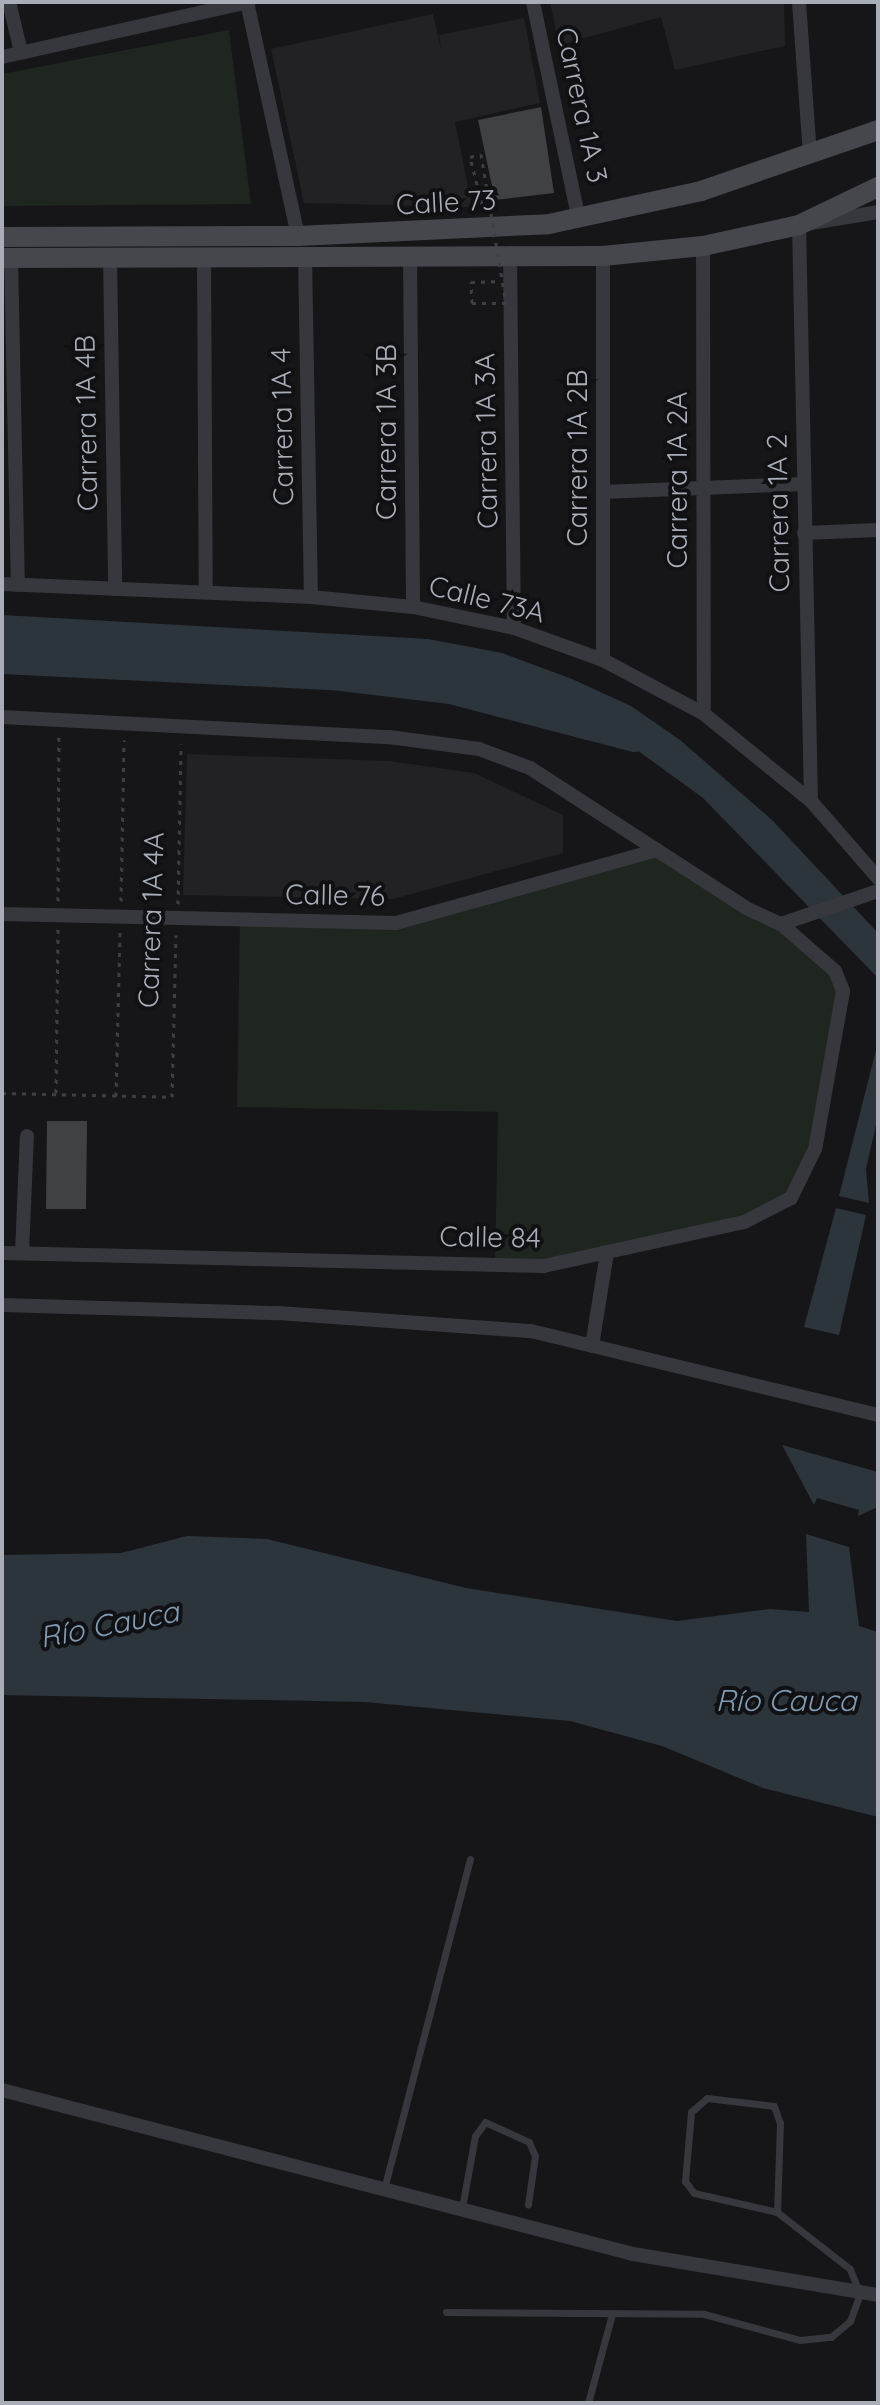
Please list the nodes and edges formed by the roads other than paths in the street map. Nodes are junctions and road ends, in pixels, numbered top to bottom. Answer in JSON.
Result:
{"nodes":[{"id":1,"x":9,"y":2,"type":"edge"},
{"id":2,"x":248,"y":2,"type":"edge"},
{"id":3,"x":533,"y":2,"type":"edge"},
{"id":4,"x":800,"y":2,"type":"edge"},
{"id":5,"x":21,"y":52,"type":"junction"},
{"id":6,"x":2,"y":57,"type":"edge"},
{"id":7,"x":878,"y":130,"type":"edge"},
{"id":8,"x":810,"y":156,"type":"junction"},
{"id":9,"x":878,"y":187,"type":"edge"},
{"id":10,"x":878,"y":212,"type":"edge"},
{"id":11,"x":579,"y":220,"type":"junction"},
{"id":12,"x":799,"y":225,"type":"junction"},
{"id":13,"x":298,"y":236,"type":"junction"},
{"id":14,"x":2,"y":237,"type":"edge"},
{"id":15,"x":703,"y":246,"type":"junction"},
{"id":16,"x":510,"y":253,"type":"junction"},
{"id":17,"x":305,"y":256,"type":"junction"},
{"id":18,"x":410,"y":256,"type":"junction"},
{"id":19,"x":603,"y":256,"type":"junction"},
{"id":20,"x":110,"y":257,"type":"junction"},
{"id":21,"x":204,"y":257,"type":"junction"},
{"id":22,"x":7,"y":258,"type":"edge"},
{"id":23,"x":804,"y":484,"type":"junction"},
{"id":24,"x":703,"y":488,"type":"junction"},
{"id":25,"x":603,"y":492,"type":"junction"},
{"id":26,"x":878,"y":530,"type":"edge"},
{"id":27,"x":804,"y":533,"type":"junction"},
{"id":28,"x":2,"y":584,"type":"edge"},
{"id":29,"x":18,"y":585,"type":"junction"},
{"id":30,"x":115,"y":589,"type":"junction"},
{"id":31,"x":206,"y":592,"type":"junction"},
{"id":32,"x":311,"y":597,"type":"junction"},
{"id":33,"x":413,"y":607,"type":"junction"},
{"id":34,"x":514,"y":628,"type":"junction"},
{"id":35,"x":603,"y":660,"type":"junction"},
{"id":36,"x":704,"y":714,"type":"junction"},
{"id":37,"x":2,"y":717,"type":"edge"},
{"id":38,"x":811,"y":801,"type":"junction"},
{"id":39,"x":657,"y":850,"type":"junction"},
{"id":40,"x":878,"y":878,"type":"edge"},
{"id":41,"x":878,"y":891,"type":"edge"},
{"id":42,"x":2,"y":914,"type":"edge"},
{"id":43,"x":781,"y":924,"type":"junction"},
{"id":44,"x":27,"y":1136,"type":"dead end"},
{"id":45,"x":607,"y":1252,"type":"junction"},
{"id":46,"x":2,"y":1253,"type":"edge"},
{"id":47,"x":22,"y":1253,"type":"junction"},
{"id":48,"x":2,"y":1305,"type":"edge"},
{"id":49,"x":592,"y":1346,"type":"junction"},
{"id":50,"x":878,"y":1415,"type":"edge"},
{"id":51,"x":470,"y":1859,"type":"dead end"},
{"id":52,"x":2,"y":2090,"type":"edge"},
{"id":53,"x":384,"y":2189,"type":"junction"},
{"id":54,"x":528,"y":2204,"type":"dead end"},
{"id":55,"x":462,"y":2208,"type":"junction"},
{"id":56,"x":777,"y":2212,"type":"junction"},
{"id":57,"x":871,"y":2296,"type":"edge"},
{"id":58,"x":446,"y":2312,"type":"dead end"},
{"id":59,"x":612,"y":2314,"type":"junction"},
{"id":60,"x":588,"y":2403,"type":"edge"}],
"edges":[{"from":1,"to":5,"type":"street"},
{"from":2,"to":5,"type":"street"},
{"from":2,"to":13,"type":"street"},
{"from":3,"to":11,"type":"street","name":"Carrera 1A 3"},
{"from":4,"to":8,"type":"street"},
{"from":5,"to":6,"type":"street"},
{"from":7,"to":8,"type":"main road","name":"Calle 73"},
{"from":8,"to":11,"type":"main road","name":"Calle 73"},
{"from":9,"to":12,"type":"main road","name":"Calle 73"},
{"from":10,"to":12,"type":"street"},
{"from":11,"to":13,"type":"main road","name":"Calle 73"},
{"from":12,"to":15,"type":"main road","name":"Calle 73"},
{"from":12,"to":23,"type":"street","name":"Carrera 1A 2"},
{"from":13,"to":14,"type":"main road","name":"Calle 73"},
{"from":15,"to":19,"type":"main road","name":"Calle 73"},
{"from":15,"to":24,"type":"street","name":"Carrera 1A 2A"},
{"from":16,"to":18,"type":"main road","name":"Calle 73"},
{"from":16,"to":19,"type":"main road","name":"Calle 73"},
{"from":16,"to":34,"type":"street","name":"Carrera 1A 3A"},
{"from":17,"to":18,"type":"main road","name":"Calle 73"},
{"from":17,"to":21,"type":"main road","name":"Calle 73"},
{"from":17,"to":32,"type":"street","name":"Carrera 1A 4"},
{"from":18,"to":33,"type":"street","name":"Carrera 1A 3B"},
{"from":19,"to":25,"type":"street","name":"Carrera 1A 2B"},
{"from":20,"to":21,"type":"main road","name":"Calle 73"},
{"from":20,"to":22,"type":"main road","name":"Calle 73"},
{"from":20,"to":30,"type":"street","name":"Carrera 1A 4B"},
{"from":21,"to":31,"type":"street"},
{"from":22,"to":29,"type":"street"},
{"from":23,"to":24,"type":"street"},
{"from":23,"to":27,"type":"street","name":"Carrera 1A 2"},
{"from":24,"to":25,"type":"street"},
{"from":24,"to":36,"type":"street","name":"Carrera 1A 2A"},
{"from":25,"to":35,"type":"street","name":"Carrera 1A 2B"},
{"from":26,"to":27,"type":"street"},
{"from":27,"to":38,"type":"street","name":"Carrera 1A 2"},
{"from":28,"to":29,"type":"street","name":"Calle 73A"},
{"from":29,"to":30,"type":"street","name":"Calle 73A"},
{"from":30,"to":31,"type":"street","name":"Calle 73A"},
{"from":31,"to":32,"type":"street","name":"Calle 73A"},
{"from":32,"to":33,"type":"street","name":"Calle 73A"},
{"from":33,"to":34,"type":"street","name":"Calle 73A"},
{"from":34,"to":35,"type":"street","name":"Calle 73A"},
{"from":35,"to":36,"type":"street","name":"Calle 73A"},
{"from":36,"to":38,"type":"street","name":"Calle 73A"},
{"from":37,"to":39,"type":"street"},
{"from":38,"to":40,"type":"street","name":"Calle 73A"},
{"from":39,"to":42,"type":"street","name":"Calle 76"},
{"from":39,"to":43,"type":"street"},
{"from":41,"to":43,"type":"street"},
{"from":43,"to":45,"type":"street","name":"Calle 84"},
{"from":44,"to":47,"type":"street"},
{"from":45,"to":47,"type":"street","name":"Calle 84"},
{"from":45,"to":49,"type":"street"},
{"from":46,"to":47,"type":"street","name":"Calle 84"},
{"from":48,"to":49,"type":"street"},
{"from":49,"to":50,"type":"street"},
{"from":51,"to":53,"type":"lane"},
{"from":52,"to":53,"type":"street"},
{"from":53,"to":55,"type":"street"},
{"from":54,"to":55,"type":"lane"},
{"from":55,"to":57,"type":"street"},
{"from":56,"to":56,"type":"lane"},
{"from":56,"to":57,"type":"lane"},
{"from":57,"to":59,"type":"lane"},
{"from":58,"to":59,"type":"lane"},
{"from":59,"to":60,"type":"lane"}]}
